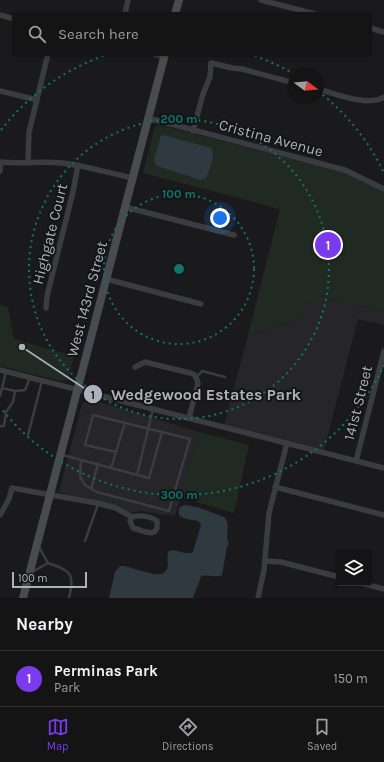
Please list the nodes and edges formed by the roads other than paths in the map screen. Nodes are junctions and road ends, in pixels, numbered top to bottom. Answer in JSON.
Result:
{"nodes":[{"id":1,"x":128,"y":0,"type":"edge"},
{"id":2,"x":179,"y":0,"type":"edge"},
{"id":3,"x":261,"y":0,"type":"edge"},
{"id":4,"x":125,"y":12,"type":"edge"},
{"id":5,"x":176,"y":12,"type":"edge"},
{"id":6,"x":307,"y":12,"type":"edge"},
{"id":7,"x":0,"y":15,"type":"edge"},
{"id":8,"x":12,"y":18,"type":"edge"},
{"id":9,"x":372,"y":29,"type":"edge"},
{"id":10,"x":384,"y":32,"type":"edge"},
{"id":11,"x":47,"y":56,"type":"edge"},
{"id":12,"x":165,"y":56,"type":"edge"},
{"id":13,"x":288,"y":81,"type":"edge"},
{"id":14,"x":0,"y":90,"type":"edge"},
{"id":15,"x":324,"y":90,"type":"edge"},
{"id":16,"x":383,"y":97,"type":"edge"},
{"id":17,"x":36,"y":100,"type":"junction"},
{"id":18,"x":148,"y":118,"type":"junction"},
{"id":19,"x":193,"y":131,"type":"junction"},
{"id":20,"x":0,"y":162,"type":"edge"},
{"id":21,"x":28,"y":163,"type":"junction"},
{"id":22,"x":78,"y":165,"type":"junction"},
{"id":23,"x":0,"y":171,"type":"edge"},
{"id":24,"x":133,"y":178,"type":"junction"},
{"id":25,"x":384,"y":189,"type":"edge"},
{"id":26,"x":125,"y":207,"type":"junction"},
{"id":27,"x":234,"y":235,"type":"dead end"},
{"id":28,"x":106,"y":279,"type":"junction"},
{"id":29,"x":201,"y":304,"type":"dead end"},
{"id":30,"x":46,"y":308,"type":"dead end"},
{"id":31,"x":384,"y":352,"type":"edge"},
{"id":32,"x":134,"y":367,"type":"dead end"},
{"id":33,"x":3,"y":371,"type":"edge"},
{"id":34,"x":30,"y":377,"type":"junction"},
{"id":35,"x":225,"y":377,"type":"dead end"},
{"id":36,"x":197,"y":378,"type":"junction"},
{"id":37,"x":42,"y":380,"type":"junction"},
{"id":38,"x":2,"y":388,"type":"junction"},
{"id":39,"x":78,"y":389,"type":"junction"},
{"id":40,"x":15,"y":391,"type":"junction"},
{"id":41,"x":0,"y":396,"type":"edge"},
{"id":42,"x":154,"y":409,"type":"junction"},
{"id":43,"x":189,"y":418,"type":"junction"},
{"id":44,"x":125,"y":423,"type":"junction"},
{"id":45,"x":0,"y":426,"type":"edge"},
{"id":46,"x":148,"y":429,"type":"junction"},
{"id":47,"x":162,"y":432,"type":"junction"},
{"id":48,"x":28,"y":435,"type":"dead end"},
{"id":49,"x":287,"y":443,"type":"junction"},
{"id":50,"x":116,"y":452,"type":"junction"},
{"id":51,"x":61,"y":455,"type":"junction"},
{"id":52,"x":81,"y":460,"type":"junction"},
{"id":53,"x":356,"y":461,"type":"junction"},
{"id":54,"x":98,"y":464,"type":"junction"},
{"id":55,"x":111,"y":468,"type":"junction"},
{"id":56,"x":384,"y":468,"type":"edge"},
{"id":57,"x":137,"y":475,"type":"junction"},
{"id":58,"x":275,"y":487,"type":"junction"},
{"id":59,"x":91,"y":489,"type":"junction"},
{"id":60,"x":50,"y":495,"type":"junction"},
{"id":61,"x":98,"y":504,"type":"junction"},
{"id":62,"x":0,"y":515,"type":"edge"},
{"id":63,"x":384,"y":515,"type":"edge"},
{"id":64,"x":132,"y":517,"type":"junction"},
{"id":65,"x":85,"y":541,"type":"dead end"},
{"id":66,"x":37,"y":544,"type":"junction"},
{"id":67,"x":265,"y":561,"type":"junction"},
{"id":68,"x":48,"y":563,"type":"junction"},
{"id":69,"x":30,"y":573,"type":"junction"},
{"id":70,"x":336,"y":576,"type":"edge"},
{"id":71,"x":372,"y":586,"type":"edge"},
{"id":72,"x":384,"y":589,"type":"edge"},
{"id":73,"x":23,"y":598,"type":"edge"},
{"id":74,"x":69,"y":598,"type":"edge"},
{"id":75,"x":258,"y":598,"type":"edge"}],
"edges":[{"from":1,"to":4,"type":"street"},
{"from":2,"to":5,"type":"main road"},
{"from":3,"to":6,"type":"street"},
{"from":7,"to":8,"type":"street"},
{"from":9,"to":10,"type":"street"},
{"from":11,"to":17,"type":"street"},
{"from":12,"to":18,"type":"main road","name":"West 143rd Street"},
{"from":13,"to":19,"type":"street"},
{"from":14,"to":17,"type":"street"},
{"from":15,"to":16,"type":"street"},
{"from":17,"to":21,"type":"street"},
{"from":18,"to":19,"type":"street","name":"Cristina Avenue"},
{"from":18,"to":24,"type":"main road","name":"West 143rd Street"},
{"from":19,"to":25,"type":"street","name":"Cristina Avenue"},
{"from":20,"to":21,"type":"street"},
{"from":20,"to":23,"type":"street"},
{"from":21,"to":22,"type":"street"},
{"from":22,"to":24,"type":"street"},
{"from":22,"to":30,"type":"street","name":"Highgate Court"},
{"from":24,"to":26,"type":"main road","name":"West 143rd Street"},
{"from":26,"to":27,"type":"street"},
{"from":26,"to":28,"type":"main road","name":"West 143rd Street"},
{"from":28,"to":29,"type":"street"},
{"from":28,"to":39,"type":"main road","name":"West 143rd Street"},
{"from":31,"to":53,"type":"street","name":"141st Street"},
{"from":32,"to":36,"type":"street"},
{"from":33,"to":34,"type":"street"},
{"from":33,"to":38,"type":"lane"},
{"from":34,"to":37,"type":"street"},
{"from":34,"to":40,"type":"lane"},
{"from":35,"to":36,"type":"lane"},
{"from":36,"to":43,"type":"street"},
{"from":37,"to":39,"type":"street"},
{"from":37,"to":48,"type":"lane"},
{"from":38,"to":40,"type":"lane"},
{"from":38,"to":41,"type":"lane"},
{"from":39,"to":42,"type":"street"},
{"from":39,"to":51,"type":"main road","name":"West 143rd Street"},
{"from":40,"to":45,"type":"lane"},
{"from":42,"to":43,"type":"street"},
{"from":42,"to":46,"type":"lane"},
{"from":43,"to":49,"type":"street"},
{"from":44,"to":46,"type":"lane"},
{"from":44,"to":50,"type":"lane"},
{"from":44,"to":50,"type":"lane"},
{"from":46,"to":47,"type":"lane"},
{"from":46,"to":57,"type":"lane"},
{"from":47,"to":57,"type":"lane"},
{"from":47,"to":59,"type":"lane"},
{"from":49,"to":53,"type":"street"},
{"from":49,"to":58,"type":"street"},
{"from":50,"to":55,"type":"lane"},
{"from":51,"to":52,"type":"lane"},
{"from":51,"to":60,"type":"main road","name":"West 143rd Street"},
{"from":52,"to":54,"type":"lane"},
{"from":52,"to":59,"type":"lane"},
{"from":53,"to":56,"type":"street"},
{"from":54,"to":55,"type":"lane"},
{"from":54,"to":59,"type":"lane"},
{"from":55,"to":57,"type":"lane"},
{"from":58,"to":63,"type":"street"},
{"from":58,"to":67,"type":"street"},
{"from":60,"to":61,"type":"street"},
{"from":60,"to":62,"type":"street"},
{"from":60,"to":66,"type":"main road","name":"West 143rd Street"},
{"from":61,"to":64,"type":"street"},
{"from":61,"to":65,"type":"lane"},
{"from":64,"to":64,"type":"street"},
{"from":66,"to":68,"type":"lane"},
{"from":66,"to":69,"type":"main road","name":"West 143rd Street"},
{"from":67,"to":70,"type":"street"},
{"from":67,"to":75,"type":"street"},
{"from":68,"to":69,"type":"lane"},
{"from":68,"to":74,"type":"lane"},
{"from":69,"to":73,"type":"main road","name":"West 143rd Street"},
{"from":71,"to":72,"type":"street"}]}
